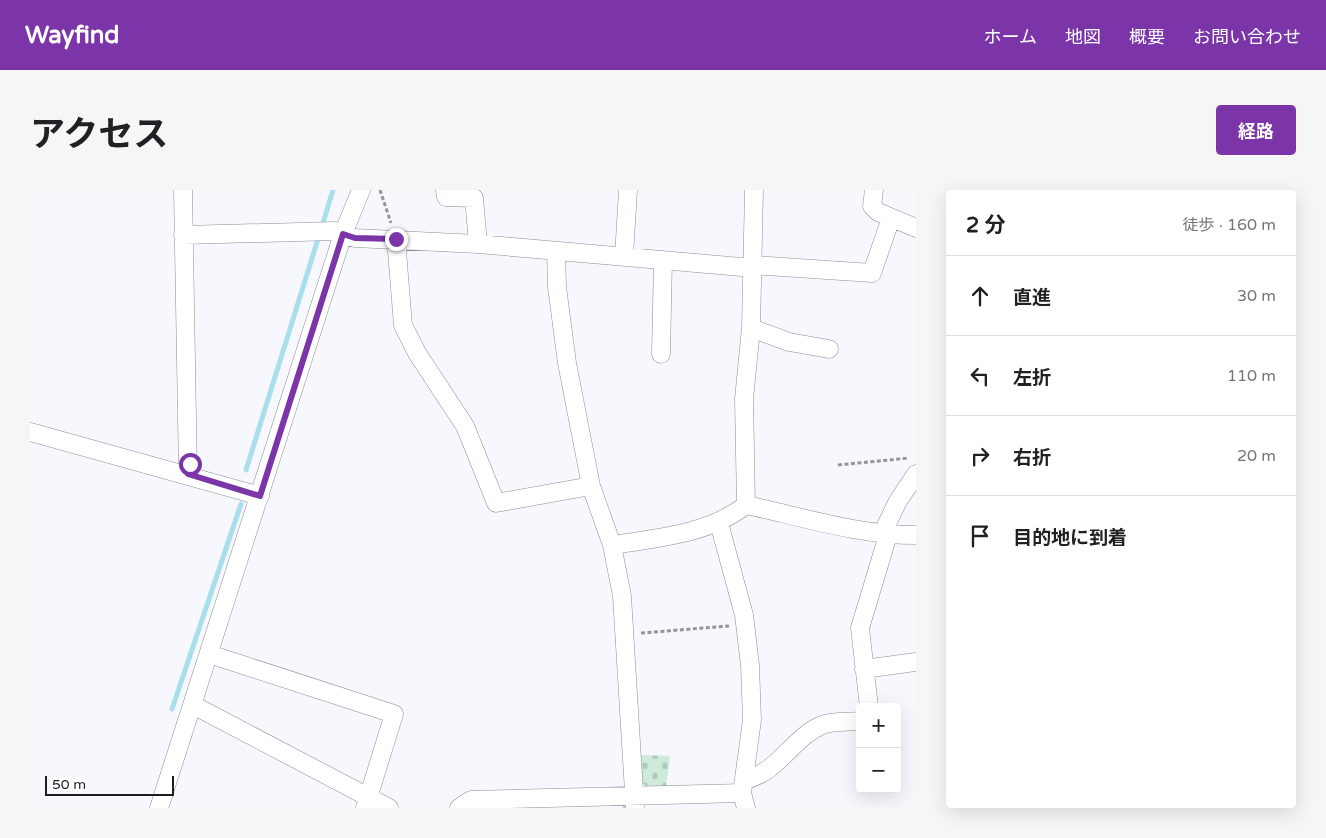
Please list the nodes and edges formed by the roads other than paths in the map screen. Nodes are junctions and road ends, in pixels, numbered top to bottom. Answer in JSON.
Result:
{"nodes":[{"id":1,"x":183,"y":190,"type":"edge"},
{"id":2,"x":361,"y":190,"type":"edge"},
{"id":3,"x":445,"y":190,"type":"edge"},
{"id":4,"x":628,"y":190,"type":"edge"},
{"id":5,"x":754,"y":190,"type":"edge"},
{"id":6,"x":874,"y":190,"type":"edge"},
{"id":7,"x":891,"y":218,"type":"junction"},
{"id":8,"x":916,"y":228,"type":"edge"},
{"id":9,"x":184,"y":234,"type":"junction"},
{"id":10,"x":343,"y":234,"type":"junction"},
{"id":11,"x":396,"y":239,"type":"junction"},
{"id":12,"x":478,"y":244,"type":"junction"},
{"id":13,"x":556,"y":250,"type":"junction"},
{"id":14,"x":624,"y":256,"type":"junction"},
{"id":15,"x":663,"y":260,"type":"junction"},
{"id":16,"x":753,"y":267,"type":"junction"},
{"id":17,"x":751,"y":328,"type":"junction"},
{"id":18,"x":829,"y":349,"type":"dead end"},
{"id":19,"x":660,"y":354,"type":"dead end"},
{"id":20,"x":30,"y":432,"type":"edge"},
{"id":21,"x":188,"y":474,"type":"junction"},
{"id":22,"x":916,"y":474,"type":"edge"},
{"id":23,"x":591,"y":486,"type":"junction"},
{"id":24,"x":260,"y":496,"type":"junction"},
{"id":25,"x":746,"y":505,"type":"junction"},
{"id":26,"x":719,"y":523,"type":"junction"},
{"id":27,"x":885,"y":535,"type":"junction"},
{"id":28,"x":916,"y":535,"type":"edge"},
{"id":29,"x":612,"y":545,"type":"junction"},
{"id":30,"x":209,"y":654,"type":"junction"},
{"id":31,"x":916,"y":662,"type":"edge"},
{"id":32,"x":864,"y":669,"type":"junction"},
{"id":33,"x":868,"y":703,"type":"edge"},
{"id":34,"x":192,"y":705,"type":"junction"},
{"id":35,"x":856,"y":720,"type":"edge"},
{"id":36,"x":744,"y":794,"type":"edge"},
{"id":37,"x":636,"y":801,"type":"edge"},
{"id":38,"x":367,"y":803,"type":"edge"},
{"id":39,"x":160,"y":808,"type":"edge"},
{"id":40,"x":389,"y":808,"type":"edge"},
{"id":41,"x":458,"y":808,"type":"edge"}],
"edges":[{"from":1,"to":9,"type":"street"},
{"from":2,"to":10,"type":"street"},
{"from":3,"to":12,"type":"street"},
{"from":4,"to":14,"type":"street"},
{"from":5,"to":16,"type":"street"},
{"from":6,"to":7,"type":"street"},
{"from":7,"to":8,"type":"street"},
{"from":7,"to":16,"type":"street"},
{"from":9,"to":10,"type":"street"},
{"from":9,"to":21,"type":"street"},
{"from":10,"to":11,"type":"street"},
{"from":10,"to":24,"type":"street"},
{"from":11,"to":12,"type":"street"},
{"from":11,"to":23,"type":"street"},
{"from":12,"to":13,"type":"street"},
{"from":13,"to":14,"type":"street"},
{"from":13,"to":23,"type":"street"},
{"from":14,"to":15,"type":"street"},
{"from":15,"to":16,"type":"street"},
{"from":15,"to":19,"type":"street"},
{"from":16,"to":17,"type":"street"},
{"from":17,"to":18,"type":"street"},
{"from":17,"to":25,"type":"street"},
{"from":20,"to":21,"type":"street"},
{"from":21,"to":24,"type":"street"},
{"from":22,"to":27,"type":"street"},
{"from":23,"to":29,"type":"street"},
{"from":24,"to":30,"type":"street"},
{"from":25,"to":26,"type":"street"},
{"from":25,"to":27,"type":"street"},
{"from":26,"to":29,"type":"street"},
{"from":26,"to":36,"type":"street"},
{"from":27,"to":28,"type":"street"},
{"from":27,"to":32,"type":"street"},
{"from":29,"to":37,"type":"street"},
{"from":30,"to":34,"type":"street"},
{"from":30,"to":38,"type":"street"},
{"from":31,"to":32,"type":"street"},
{"from":32,"to":33,"type":"street"},
{"from":34,"to":38,"type":"street"},
{"from":34,"to":39,"type":"street"},
{"from":35,"to":36,"type":"street"},
{"from":36,"to":37,"type":"street"},
{"from":37,"to":41,"type":"street"},
{"from":38,"to":40,"type":"street"}]}
